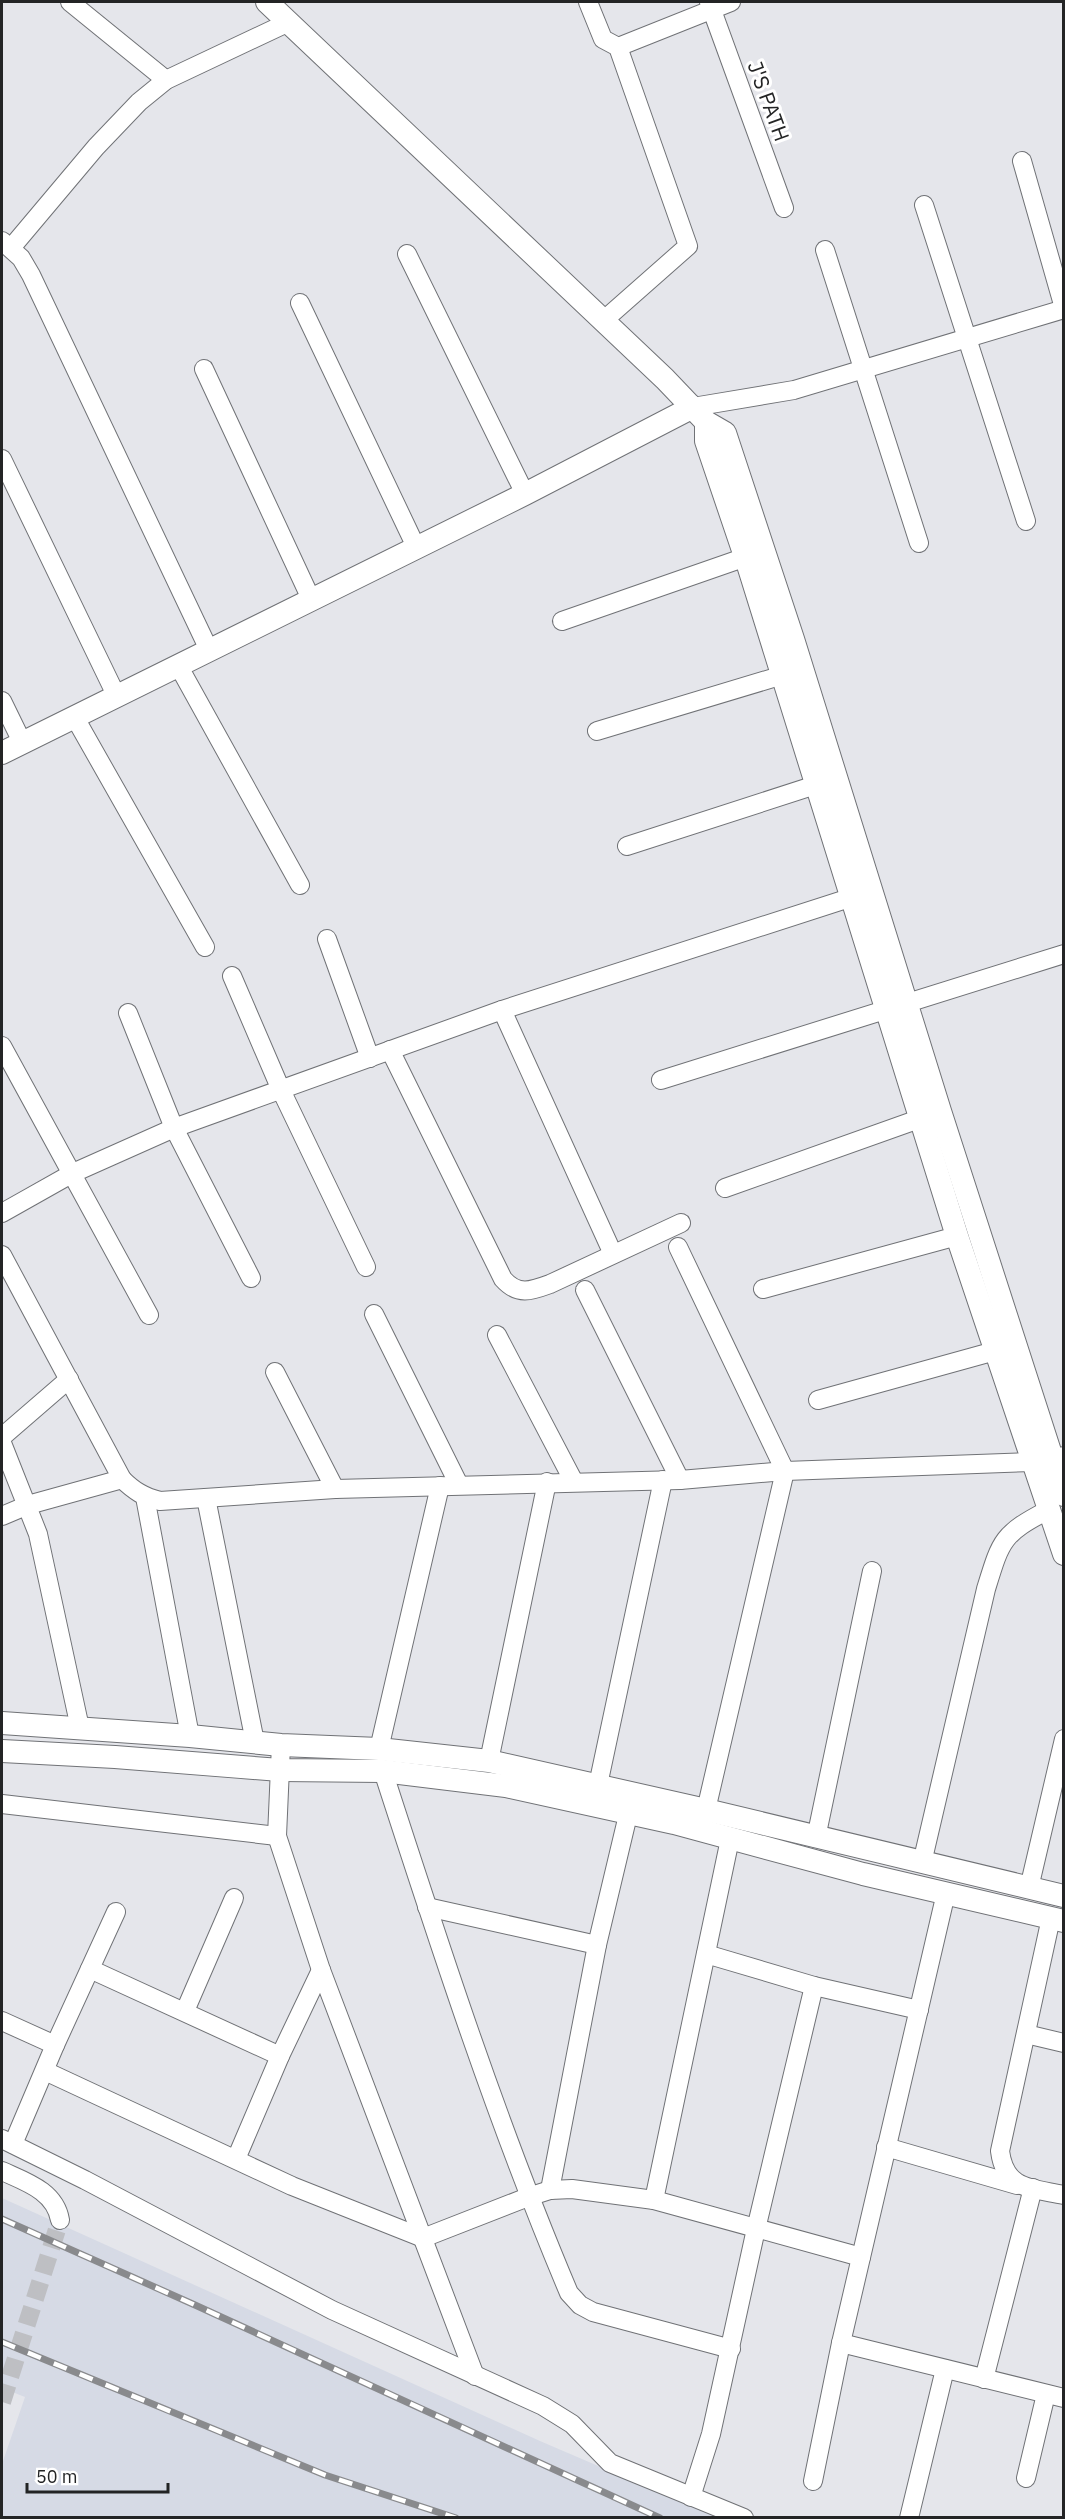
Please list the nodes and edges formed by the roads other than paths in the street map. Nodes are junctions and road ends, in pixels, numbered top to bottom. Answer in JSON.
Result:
{"nodes":[{"id":1,"x":70,"y":2,"type":"edge"},
{"id":2,"x":267,"y":2,"type":"edge"},
{"id":3,"x":588,"y":2,"type":"edge"},
{"id":4,"x":731,"y":2,"type":"edge"},
{"id":5,"x":710,"y":5,"type":"edge"},
{"id":6,"x":289,"y":22,"type":"junction"},
{"id":7,"x":618,"y":47,"type":"junction"},
{"id":8,"x":166,"y":80,"type":"junction"},
{"id":9,"x":1022,"y":161,"type":"dead end"},
{"id":10,"x":924,"y":205,"type":"dead end"},
{"id":11,"x":784,"y":208,"type":"dead end"},
{"id":12,"x":6,"y":244,"type":"edge"},
{"id":13,"x":825,"y":250,"type":"dead end"},
{"id":14,"x":407,"y":254,"type":"dead end"},
{"id":15,"x":300,"y":303,"type":"dead end"},
{"id":16,"x":1064,"y":309,"type":"edge"},
{"id":17,"x":603,"y":321,"type":"junction"},
{"id":18,"x":967,"y":339,"type":"junction"},
{"id":19,"x":204,"y":369,"type":"dead end"},
{"id":20,"x":864,"y":369,"type":"junction"},
{"id":21,"x":700,"y":414,"type":"junction"},
{"id":22,"x":2,"y":459,"type":"edge"},
{"id":23,"x":525,"y":494,"type":"junction"},
{"id":24,"x":1026,"y":521,"type":"dead end"},
{"id":25,"x":919,"y":543,"type":"dead end"},
{"id":26,"x":416,"y":547,"type":"junction"},
{"id":27,"x":746,"y":557,"type":"junction"},
{"id":28,"x":311,"y":599,"type":"junction"},
{"id":29,"x":562,"y":621,"type":"dead end"},
{"id":30,"x":209,"y":650,"type":"junction"},
{"id":31,"x":178,"y":664,"type":"junction"},
{"id":32,"x":783,"y":675,"type":"junction"},
{"id":33,"x":116,"y":695,"type":"junction"},
{"id":34,"x":2,"y":701,"type":"edge"},
{"id":35,"x":74,"y":716,"type":"junction"},
{"id":36,"x":597,"y":731,"type":"dead end"},
{"id":37,"x":22,"y":742,"type":"junction"},
{"id":38,"x":2,"y":753,"type":"edge"},
{"id":39,"x":826,"y":782,"type":"junction"},
{"id":40,"x":627,"y":846,"type":"dead end"},
{"id":41,"x":300,"y":885,"type":"dead end"},
{"id":42,"x":861,"y":894,"type":"junction"},
{"id":43,"x":327,"y":939,"type":"dead end"},
{"id":44,"x":205,"y":946,"type":"dead end"},
{"id":45,"x":1064,"y":954,"type":"edge"},
{"id":46,"x":232,"y":976,"type":"dead end"},
{"id":47,"x":897,"y":1006,"type":"junction"},
{"id":48,"x":502,"y":1010,"type":"junction"},
{"id":49,"x":128,"y":1013,"type":"dead end"},
{"id":50,"x":2,"y":1046,"type":"edge"},
{"id":51,"x":390,"y":1050,"type":"junction"},
{"id":52,"x":370,"y":1058,"type":"junction"},
{"id":53,"x":661,"y":1080,"type":"dead end"},
{"id":54,"x":280,"y":1090,"type":"junction"},
{"id":55,"x":930,"y":1115,"type":"junction"},
{"id":56,"x":174,"y":1128,"type":"junction"},
{"id":57,"x":73,"y":1173,"type":"junction"},
{"id":58,"x":725,"y":1188,"type":"dead end"},
{"id":59,"x":2,"y":1213,"type":"edge"},
{"id":60,"x":681,"y":1222,"type":"dead end"},
{"id":61,"x":957,"y":1236,"type":"junction"},
{"id":62,"x":678,"y":1247,"type":"dead end"},
{"id":63,"x":613,"y":1254,"type":"junction"},
{"id":64,"x":2,"y":1255,"type":"edge"},
{"id":65,"x":366,"y":1267,"type":"dead end"},
{"id":66,"x":251,"y":1278,"type":"dead end"},
{"id":67,"x":763,"y":1289,"type":"dead end"},
{"id":68,"x":585,"y":1290,"type":"dead end"},
{"id":69,"x":374,"y":1314,"type":"dead end"},
{"id":70,"x":149,"y":1315,"type":"dead end"},
{"id":71,"x":497,"y":1335,"type":"dead end"},
{"id":72,"x":995,"y":1351,"type":"junction"},
{"id":73,"x":275,"y":1372,"type":"dead end"},
{"id":74,"x":69,"y":1379,"type":"junction"},
{"id":75,"x":818,"y":1400,"type":"dead end"},
{"id":76,"x":2,"y":1437,"type":"edge"},
{"id":77,"x":2,"y":1443,"type":"edge"},
{"id":78,"x":1049,"y":1459,"type":"edge"},
{"id":79,"x":785,"y":1471,"type":"junction"},
{"id":80,"x":122,"y":1479,"type":"junction"},
{"id":81,"x":672,"y":1480,"type":"junction"},
{"id":82,"x":547,"y":1482,"type":"junction"},
{"id":83,"x":574,"y":1482,"type":"junction"},
{"id":84,"x":459,"y":1485,"type":"junction"},
{"id":85,"x":440,"y":1486,"type":"junction"},
{"id":86,"x":334,"y":1489,"type":"junction"},
{"id":87,"x":146,"y":1497,"type":"junction"},
{"id":88,"x":206,"y":1498,"type":"junction"},
{"id":89,"x":1056,"y":1502,"type":"edge"},
{"id":90,"x":28,"y":1505,"type":"junction"},
{"id":91,"x":2,"y":1516,"type":"edge"},
{"id":92,"x":1064,"y":1554,"type":"edge"},
{"id":93,"x":872,"y":1571,"type":"dead end"},
{"id":94,"x":2,"y":1723,"type":"edge"},
{"id":95,"x":80,"y":1728,"type":"junction"},
{"id":96,"x":190,"y":1736,"type":"junction"},
{"id":97,"x":1064,"y":1739,"type":"edge"},
{"id":98,"x":255,"y":1742,"type":"junction"},
{"id":99,"x":281,"y":1746,"type":"junction"},
{"id":100,"x":2,"y":1751,"type":"edge"},
{"id":101,"x":381,"y":1760,"type":"junction"},
{"id":102,"x":489,"y":1761,"type":"junction"},
{"id":103,"x":280,"y":1770,"type":"junction"},
{"id":104,"x":598,"y":1785,"type":"junction"},
{"id":105,"x":2,"y":1804,"type":"edge"},
{"id":106,"x":706,"y":1810,"type":"junction"},
{"id":107,"x":628,"y":1815,"type":"junction"},
{"id":108,"x":277,"y":1836,"type":"junction"},
{"id":109,"x":816,"y":1838,"type":"junction"},
{"id":110,"x":730,"y":1839,"type":"junction"},
{"id":111,"x":922,"y":1863,"type":"junction"},
{"id":112,"x":1029,"y":1888,"type":"junction"},
{"id":113,"x":946,"y":1893,"type":"junction"},
{"id":114,"x":1064,"y":1896,"type":"edge"},
{"id":115,"x":234,"y":1898,"type":"dead end"},
{"id":116,"x":427,"y":1907,"type":"junction"},
{"id":117,"x":116,"y":1912,"type":"dead end"},
{"id":118,"x":1057,"y":1919,"type":"edge"},
{"id":119,"x":597,"y":1945,"type":"junction"},
{"id":120,"x":706,"y":1954,"type":"junction"},
{"id":121,"x":90,"y":1969,"type":"junction"},
{"id":122,"x":321,"y":1970,"type":"junction"},
{"id":123,"x":814,"y":1986,"type":"junction"},
{"id":124,"x":919,"y":2010,"type":"junction"},
{"id":125,"x":185,"y":2011,"type":"junction"},
{"id":126,"x":2,"y":2021,"type":"edge"},
{"id":127,"x":1026,"y":2034,"type":"junction"},
{"id":128,"x":1064,"y":2043,"type":"edge"},
{"id":129,"x":55,"y":2045,"type":"junction"},
{"id":130,"x":280,"y":2056,"type":"junction"},
{"id":131,"x":45,"y":2071,"type":"junction"},
{"id":132,"x":7,"y":2142,"type":"edge"},
{"id":133,"x":886,"y":2147,"type":"junction"},
{"id":134,"x":236,"y":2158,"type":"junction"},
{"id":135,"x":2,"y":2171,"type":"edge"},
{"id":136,"x":1026,"y":2187,"type":"junction"},
{"id":137,"x":550,"y":2190,"type":"junction"},
{"id":138,"x":1064,"y":2195,"type":"edge"},
{"id":139,"x":528,"y":2197,"type":"junction"},
{"id":140,"x":654,"y":2200,"type":"junction"},
{"id":141,"x":60,"y":2220,"type":"tunnel mouth"},
{"id":142,"x":756,"y":2229,"type":"junction"},
{"id":143,"x":423,"y":2238,"type":"junction"},
{"id":144,"x":861,"y":2257,"type":"junction"},
{"id":145,"x":841,"y":2343,"type":"junction"},
{"id":146,"x":731,"y":2349,"type":"junction"},
{"id":147,"x":945,"y":2369,"type":"junction"},
{"id":148,"x":475,"y":2376,"type":"junction"},
{"id":149,"x":984,"y":2379,"type":"junction"},
{"id":150,"x":1055,"y":2396,"type":"edge"},
{"id":151,"x":1026,"y":2478,"type":"dead end"},
{"id":152,"x":813,"y":2481,"type":"dead end"},
{"id":153,"x":691,"y":2497,"type":"junction"},
{"id":154,"x":744,"y":2517,"type":"edge"},
{"id":155,"x":909,"y":2517,"type":"edge"}],
"edges":[{"from":1,"to":8,"type":"street"},
{"from":2,"to":6,"type":"street"},
{"from":3,"to":7,"type":"street"},
{"from":4,"to":5,"type":"street"},
{"from":5,"to":7,"type":"street"},
{"from":5,"to":11,"type":"street","name":"J'S PATH"},
{"from":6,"to":8,"type":"street"},
{"from":6,"to":17,"type":"street"},
{"from":7,"to":17,"type":"street"},
{"from":8,"to":12,"type":"street"},
{"from":9,"to":16,"type":"street"},
{"from":10,"to":18,"type":"street"},
{"from":12,"to":30,"type":"street"},
{"from":13,"to":20,"type":"street"},
{"from":14,"to":23,"type":"street"},
{"from":15,"to":26,"type":"street"},
{"from":16,"to":18,"type":"street"},
{"from":17,"to":21,"type":"street"},
{"from":18,"to":20,"type":"street"},
{"from":18,"to":24,"type":"street"},
{"from":19,"to":28,"type":"street"},
{"from":20,"to":21,"type":"street"},
{"from":20,"to":25,"type":"street"},
{"from":21,"to":23,"type":"street"},
{"from":21,"to":27,"type":"street"},
{"from":21,"to":39,"type":"street"},
{"from":22,"to":33,"type":"street"},
{"from":23,"to":26,"type":"street"},
{"from":26,"to":28,"type":"street"},
{"from":27,"to":29,"type":"street"},
{"from":27,"to":32,"type":"street"},
{"from":28,"to":30,"type":"street"},
{"from":30,"to":31,"type":"street"},
{"from":31,"to":33,"type":"street"},
{"from":31,"to":41,"type":"street"},
{"from":32,"to":36,"type":"street"},
{"from":32,"to":39,"type":"street"},
{"from":33,"to":35,"type":"street"},
{"from":34,"to":37,"type":"street"},
{"from":35,"to":37,"type":"street"},
{"from":35,"to":44,"type":"street"},
{"from":37,"to":38,"type":"street"},
{"from":39,"to":40,"type":"street"},
{"from":39,"to":42,"type":"street"},
{"from":42,"to":47,"type":"street"},
{"from":42,"to":48,"type":"street"},
{"from":43,"to":52,"type":"street"},
{"from":45,"to":47,"type":"street"},
{"from":46,"to":54,"type":"street"},
{"from":47,"to":53,"type":"street"},
{"from":47,"to":55,"type":"street"},
{"from":48,"to":51,"type":"street"},
{"from":48,"to":63,"type":"street"},
{"from":49,"to":56,"type":"street"},
{"from":50,"to":57,"type":"street"},
{"from":51,"to":52,"type":"street"},
{"from":51,"to":63,"type":"street"},
{"from":52,"to":54,"type":"street"},
{"from":54,"to":56,"type":"street"},
{"from":54,"to":65,"type":"street"},
{"from":55,"to":58,"type":"street"},
{"from":55,"to":61,"type":"street"},
{"from":55,"to":78,"type":"street"},
{"from":56,"to":57,"type":"street"},
{"from":56,"to":66,"type":"street"},
{"from":57,"to":59,"type":"street"},
{"from":57,"to":70,"type":"street"},
{"from":60,"to":63,"type":"street"},
{"from":61,"to":67,"type":"street"},
{"from":61,"to":72,"type":"street"},
{"from":62,"to":79,"type":"street"},
{"from":64,"to":74,"type":"street"},
{"from":68,"to":81,"type":"street"},
{"from":69,"to":84,"type":"street"},
{"from":71,"to":83,"type":"street"},
{"from":72,"to":75,"type":"street"},
{"from":72,"to":78,"type":"street"},
{"from":73,"to":86,"type":"street"},
{"from":74,"to":76,"type":"street"},
{"from":74,"to":80,"type":"street"},
{"from":77,"to":90,"type":"street"},
{"from":78,"to":79,"type":"street"},
{"from":78,"to":89,"type":"street"},
{"from":79,"to":81,"type":"street"},
{"from":79,"to":106,"type":"street"},
{"from":80,"to":87,"type":"street"},
{"from":80,"to":90,"type":"street"},
{"from":81,"to":83,"type":"street"},
{"from":81,"to":104,"type":"street"},
{"from":82,"to":83,"type":"street"},
{"from":82,"to":84,"type":"street"},
{"from":82,"to":102,"type":"street"},
{"from":84,"to":85,"type":"street"},
{"from":85,"to":86,"type":"street"},
{"from":85,"to":101,"type":"street"},
{"from":86,"to":88,"type":"street"},
{"from":87,"to":88,"type":"street"},
{"from":87,"to":96,"type":"street"},
{"from":88,"to":98,"type":"street"},
{"from":89,"to":92,"type":"street"},
{"from":89,"to":111,"type":"street"},
{"from":90,"to":91,"type":"street"},
{"from":90,"to":95,"type":"street"},
{"from":93,"to":109,"type":"street"},
{"from":94,"to":95,"type":"street"},
{"from":95,"to":96,"type":"street"},
{"from":96,"to":98,"type":"street"},
{"from":97,"to":112,"type":"street"},
{"from":98,"to":99,"type":"street"},
{"from":99,"to":101,"type":"street"},
{"from":99,"to":103,"type":"street"},
{"from":100,"to":103,"type":"street"},
{"from":101,"to":102,"type":"street"},
{"from":101,"to":103,"type":"street"},
{"from":101,"to":107,"type":"street"},
{"from":101,"to":116,"type":"street"},
{"from":102,"to":104,"type":"street"},
{"from":103,"to":108,"type":"street"},
{"from":104,"to":106,"type":"street"},
{"from":105,"to":108,"type":"street"},
{"from":106,"to":109,"type":"street"},
{"from":107,"to":110,"type":"street"},
{"from":107,"to":119,"type":"street"},
{"from":108,"to":122,"type":"street"},
{"from":109,"to":111,"type":"street"},
{"from":110,"to":113,"type":"street"},
{"from":110,"to":120,"type":"street"},
{"from":111,"to":112,"type":"street"},
{"from":112,"to":114,"type":"street"},
{"from":113,"to":118,"type":"street"},
{"from":113,"to":124,"type":"street"},
{"from":115,"to":125,"type":"street"},
{"from":116,"to":119,"type":"street"},
{"from":116,"to":139,"type":"street"},
{"from":117,"to":121,"type":"street"},
{"from":118,"to":127,"type":"street"},
{"from":119,"to":137,"type":"street"},
{"from":120,"to":123,"type":"street"},
{"from":120,"to":140,"type":"street"},
{"from":121,"to":125,"type":"street"},
{"from":121,"to":129,"type":"street"},
{"from":122,"to":130,"type":"street"},
{"from":122,"to":143,"type":"street"},
{"from":123,"to":124,"type":"street"},
{"from":123,"to":142,"type":"street"},
{"from":124,"to":133,"type":"street"},
{"from":125,"to":130,"type":"street"},
{"from":126,"to":129,"type":"street"},
{"from":127,"to":128,"type":"street"},
{"from":127,"to":136,"type":"street"},
{"from":129,"to":131,"type":"street"},
{"from":130,"to":134,"type":"street"},
{"from":131,"to":132,"type":"street"},
{"from":131,"to":134,"type":"street"},
{"from":132,"to":148,"type":"street"},
{"from":133,"to":136,"type":"street"},
{"from":133,"to":144,"type":"street"},
{"from":134,"to":143,"type":"street"},
{"from":135,"to":141,"type":"street"},
{"from":136,"to":138,"type":"street"},
{"from":136,"to":149,"type":"street"},
{"from":137,"to":139,"type":"street"},
{"from":137,"to":140,"type":"street"},
{"from":139,"to":143,"type":"street"},
{"from":139,"to":146,"type":"street"},
{"from":140,"to":142,"type":"street"},
{"from":142,"to":144,"type":"street"},
{"from":142,"to":146,"type":"street"},
{"from":143,"to":148,"type":"street"},
{"from":144,"to":145,"type":"street"},
{"from":145,"to":147,"type":"street"},
{"from":145,"to":152,"type":"street"},
{"from":146,"to":153,"type":"street"},
{"from":147,"to":149,"type":"street"},
{"from":147,"to":155,"type":"street"},
{"from":148,"to":153,"type":"street"},
{"from":149,"to":150,"type":"street"},
{"from":150,"to":151,"type":"street"},
{"from":153,"to":154,"type":"street"}]}
